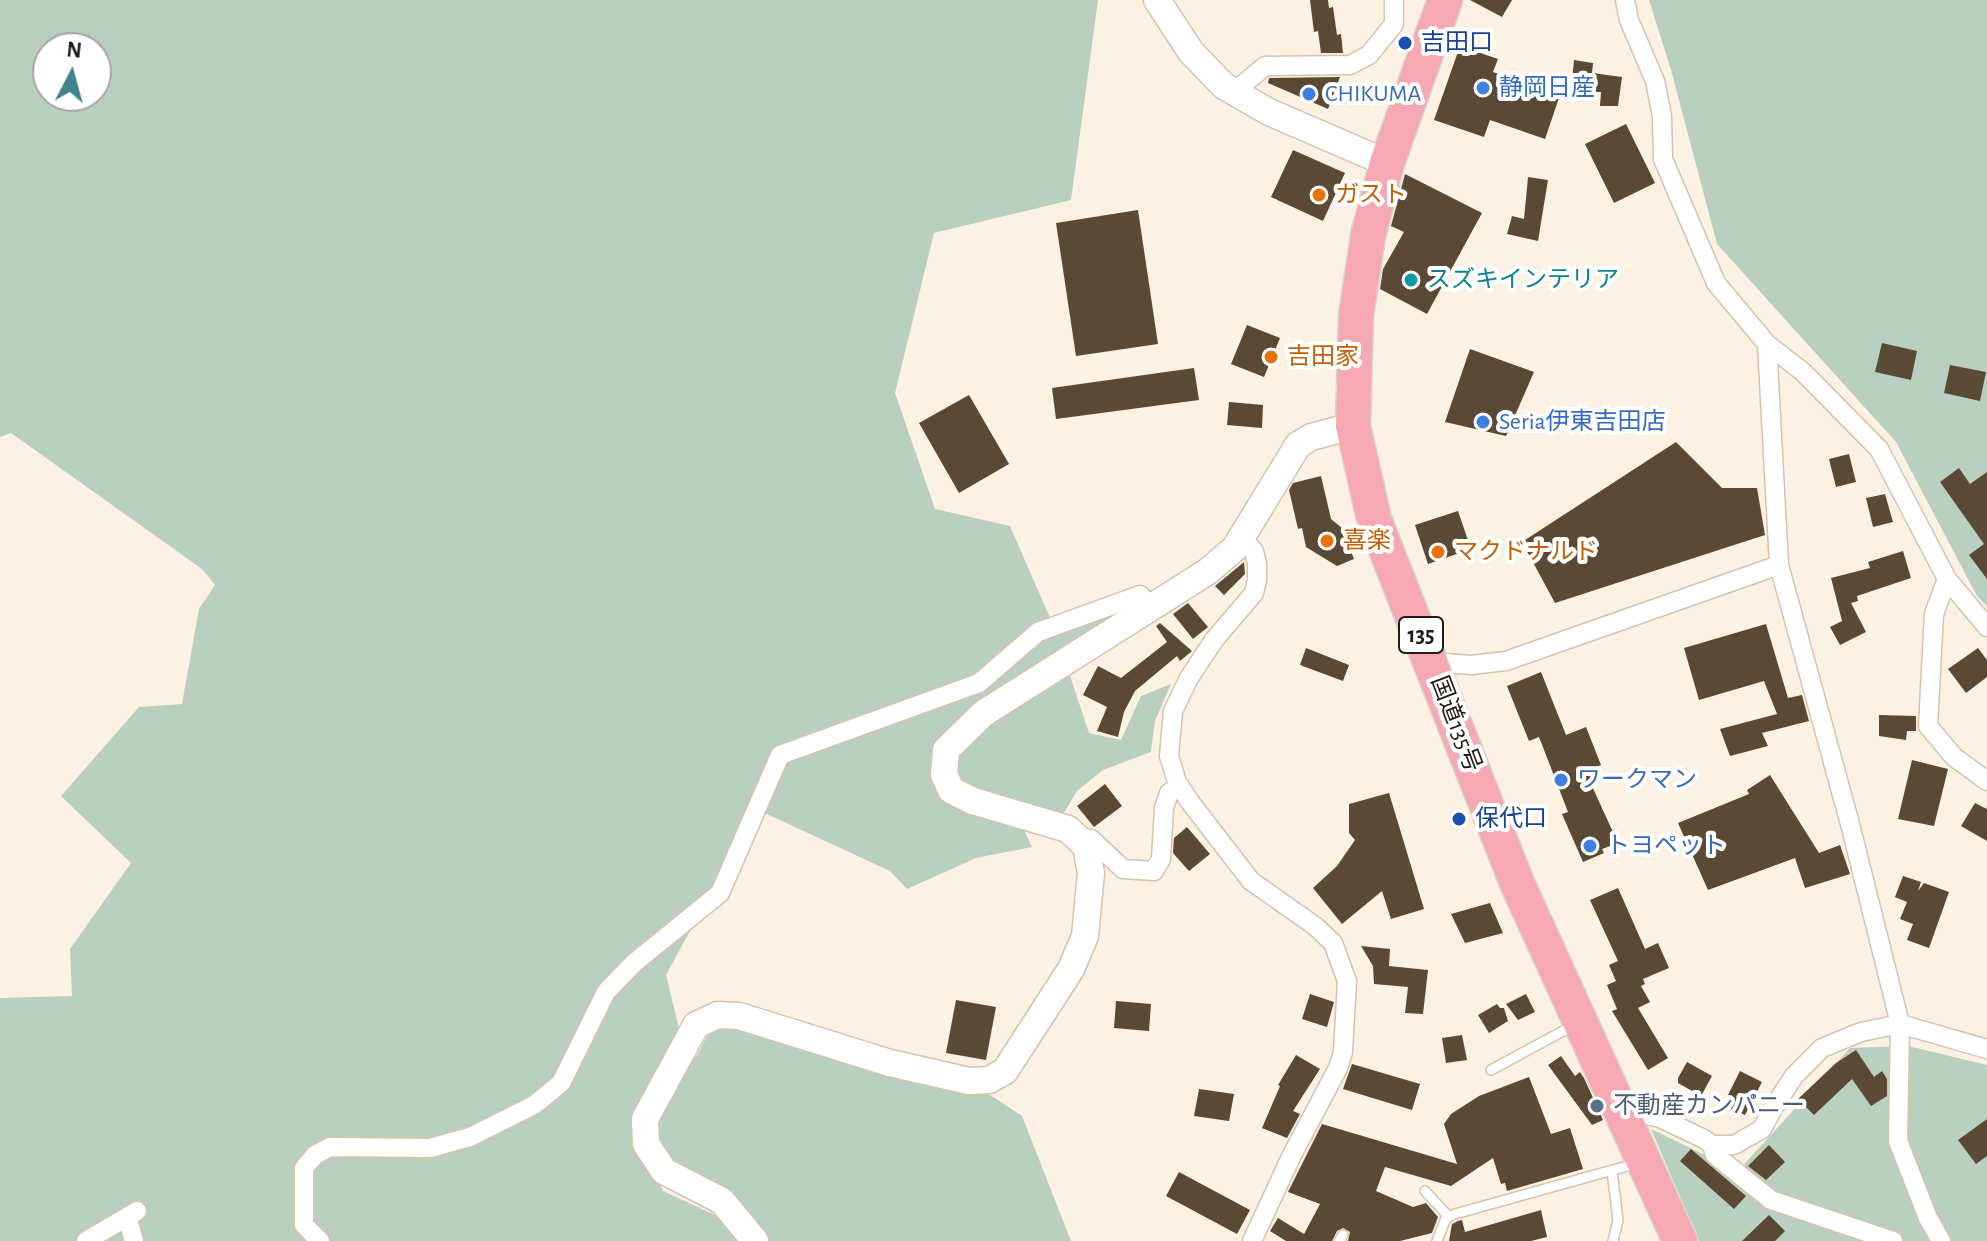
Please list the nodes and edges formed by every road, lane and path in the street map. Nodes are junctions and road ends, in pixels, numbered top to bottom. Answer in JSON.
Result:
{"nodes":[{"id":1,"x":1157,"y":0,"type":"edge"},
{"id":2,"x":1394,"y":0,"type":"edge"},
{"id":3,"x":1445,"y":0,"type":"edge"},
{"id":4,"x":1625,"y":0,"type":"edge"},
{"id":5,"x":1234,"y":92,"type":"junction"},
{"id":6,"x":1387,"y":163,"type":"junction"},
{"id":7,"x":1767,"y":344,"type":"junction"},
{"id":8,"x":1353,"y":426,"type":"junction"},
{"id":9,"x":1242,"y":538,"type":"junction"},
{"id":10,"x":1779,"y":565,"type":"junction"},
{"id":11,"x":1947,"y":579,"type":"junction"},
{"id":12,"x":1152,"y":607,"type":"junction"},
{"id":13,"x":1987,"y":627,"type":"edge"},
{"id":14,"x":1432,"y":662,"type":"junction"},
{"id":15,"x":1987,"y":781,"type":"edge"},
{"id":16,"x":1180,"y":786,"type":"junction"},
{"id":17,"x":1076,"y":837,"type":"junction"},
{"id":18,"x":1581,"y":1021,"type":"junction"},
{"id":19,"x":1900,"y":1024,"type":"junction"},
{"id":20,"x":1987,"y":1049,"type":"edge"},
{"id":21,"x":1491,"y":1070,"type":"dead end"},
{"id":22,"x":1621,"y":1109,"type":"junction"},
{"id":23,"x":1712,"y":1145,"type":"junction"},
{"id":24,"x":1644,"y":1161,"type":"junction"},
{"id":25,"x":1612,"y":1171,"type":"junction"},
{"id":26,"x":1425,"y":1191,"type":"dead end"},
{"id":27,"x":1449,"y":1217,"type":"junction"},
{"id":28,"x":1616,"y":1240,"type":"edge"},
{"id":29,"x":86,"y":1241,"type":"edge"},
{"id":30,"x":134,"y":1241,"type":"edge"},
{"id":31,"x":320,"y":1241,"type":"edge"},
{"id":32,"x":755,"y":1241,"type":"edge"},
{"id":33,"x":1252,"y":1241,"type":"edge"},
{"id":34,"x":1437,"y":1241,"type":"edge"},
{"id":35,"x":1680,"y":1241,"type":"edge"},
{"id":36,"x":1893,"y":1241,"type":"edge"},
{"id":37,"x":1941,"y":1241,"type":"edge"}],
"edges":[{"from":1,"to":5,"type":"street"},
{"from":2,"to":5,"type":"street"},
{"from":3,"to":6,"type":"highway","name":"国道135号","number":"135"},
{"from":4,"to":7,"type":"street"},
{"from":5,"to":6,"type":"street"},
{"from":6,"to":8,"type":"highway","name":"国道135号","number":"135"},
{"from":7,"to":10,"type":"street"},
{"from":7,"to":11,"type":"street"},
{"from":8,"to":9,"type":"street"},
{"from":8,"to":14,"type":"highway","name":"国道135号","number":"135"},
{"from":9,"to":12,"type":"street"},
{"from":9,"to":16,"type":"street"},
{"from":10,"to":14,"type":"street"},
{"from":10,"to":19,"type":"street"},
{"from":11,"to":13,"type":"street"},
{"from":11,"to":15,"type":"street"},
{"from":12,"to":17,"type":"street"},
{"from":12,"to":31,"type":"street"},
{"from":14,"to":18,"type":"highway","name":"国道135号","number":"135"},
{"from":16,"to":17,"type":"street"},
{"from":16,"to":33,"type":"street"},
{"from":17,"to":32,"type":"street"},
{"from":18,"to":21,"type":"lane"},
{"from":18,"to":22,"type":"highway","name":"国道135号","number":"135"},
{"from":19,"to":20,"type":"street"},
{"from":19,"to":23,"type":"street"},
{"from":19,"to":37,"type":"street"},
{"from":22,"to":23,"type":"street"},
{"from":22,"to":24,"type":"highway","name":"国道135号","number":"135"},
{"from":23,"to":36,"type":"street"},
{"from":24,"to":25,"type":"lane"},
{"from":24,"to":35,"type":"highway","name":"国道135号","number":"135"},
{"from":25,"to":27,"type":"lane"},
{"from":25,"to":28,"type":"lane"},
{"from":26,"to":27,"type":"lane"},
{"from":27,"to":34,"type":"lane"},
{"from":29,"to":30,"type":"street"}]}
